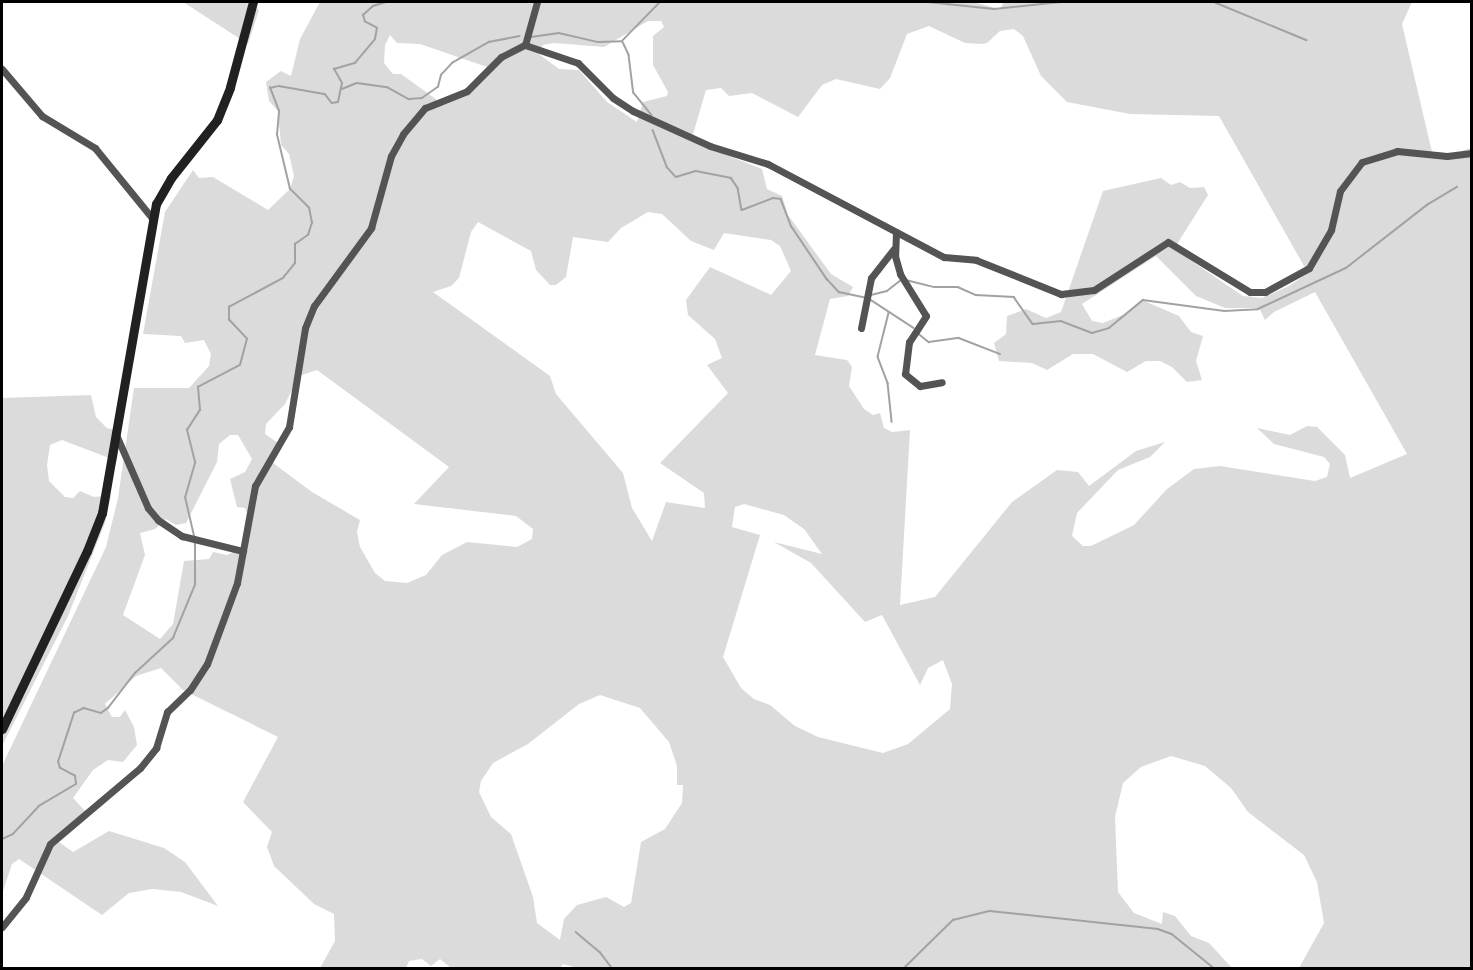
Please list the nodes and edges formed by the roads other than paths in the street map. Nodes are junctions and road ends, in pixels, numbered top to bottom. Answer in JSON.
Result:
{"nodes":[{"id":1,"x":253,"y":2,"type":"edge"},
{"id":2,"x":537,"y":2,"type":"edge"},
{"id":3,"x":525,"y":45,"type":"junction"},
{"id":4,"x":2,"y":69,"type":"edge"},
{"id":5,"x":1472,"y":153,"type":"edge"},
{"id":6,"x":152,"y":218,"type":"junction"},
{"id":7,"x":896,"y":232,"type":"junction"},
{"id":8,"x":894,"y":249,"type":"junction"},
{"id":9,"x":861,"y":328,"type":"dead end"},
{"id":10,"x":942,"y":382,"type":"dead end"},
{"id":11,"x":117,"y":437,"type":"junction"},
{"id":12,"x":243,"y":551,"type":"junction"},
{"id":13,"x":2,"y":729,"type":"edge"},
{"id":14,"x":2,"y":927,"type":"edge"}],
"edges":[{"from":1,"to":6,"type":"main road"},
{"from":2,"to":3,"type":"street"},
{"from":3,"to":7,"type":"street"},
{"from":3,"to":12,"type":"street"},
{"from":4,"to":6,"type":"street"},
{"from":5,"to":7,"type":"street"},
{"from":6,"to":11,"type":"main road"},
{"from":7,"to":8,"type":"street"},
{"from":8,"to":9,"type":"street"},
{"from":8,"to":10,"type":"street"},
{"from":11,"to":12,"type":"street"},
{"from":11,"to":13,"type":"main road"},
{"from":12,"to":14,"type":"street"}]}
